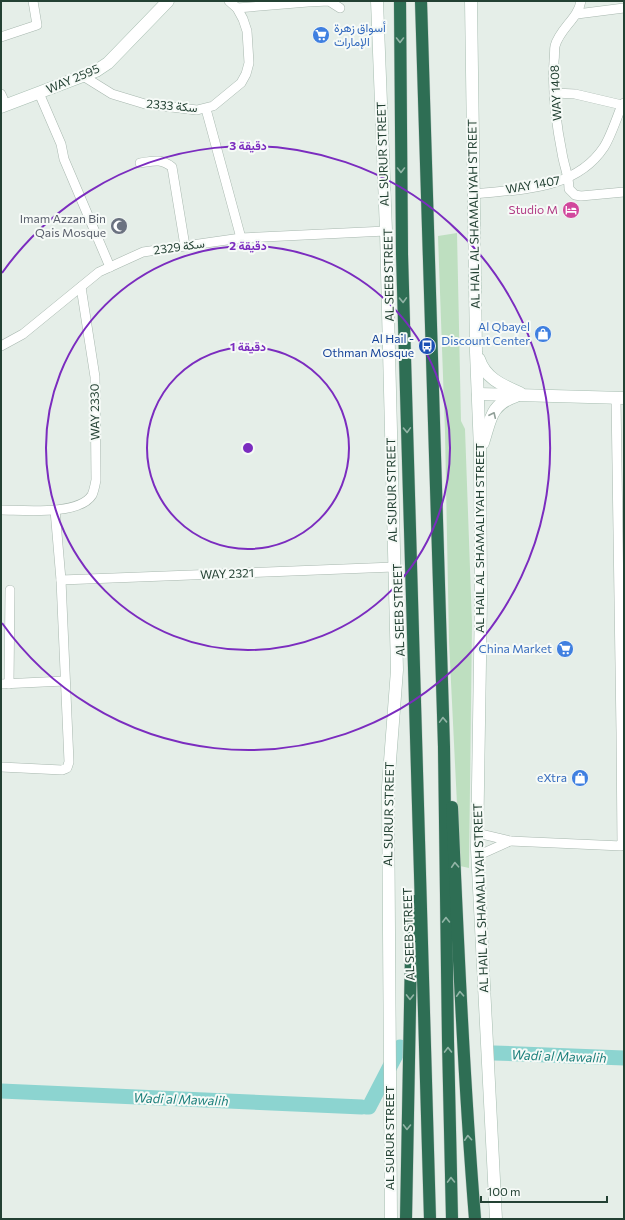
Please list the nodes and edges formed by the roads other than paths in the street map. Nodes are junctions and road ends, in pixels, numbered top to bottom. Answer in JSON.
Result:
{"nodes":[{"id":1,"x":34,"y":1,"type":"edge"},
{"id":2,"x":166,"y":1,"type":"edge"},
{"id":3,"x":229,"y":1,"type":"edge"},
{"id":4,"x":377,"y":1,"type":"edge"},
{"id":5,"x":400,"y":1,"type":"edge"},
{"id":6,"x":421,"y":1,"type":"edge"},
{"id":7,"x":471,"y":1,"type":"edge"},
{"id":8,"x":581,"y":1,"type":"edge"},
{"id":9,"x":237,"y":8,"type":"junction"},
{"id":10,"x":340,"y":8,"type":"dead end"},
{"id":11,"x":624,"y":8,"type":"edge"},
{"id":12,"x":577,"y":14,"type":"junction"},
{"id":13,"x":1,"y":36,"type":"edge"},
{"id":14,"x":83,"y":76,"type":"junction"},
{"id":15,"x":39,"y":93,"type":"junction"},
{"id":16,"x":555,"y":93,"type":"junction"},
{"id":17,"x":1,"y":94,"type":"edge"},
{"id":18,"x":623,"y":104,"type":"edge"},
{"id":19,"x":4,"y":106,"type":"edge"},
{"id":20,"x":206,"y":109,"type":"junction"},
{"id":21,"x":140,"y":163,"type":"dead end"},
{"id":22,"x":569,"y":178,"type":"junction"},
{"id":23,"x":624,"y":192,"type":"edge"},
{"id":24,"x":473,"y":194,"type":"junction"},
{"id":25,"x":386,"y":231,"type":"junction"},
{"id":26,"x":241,"y":238,"type":"junction"},
{"id":27,"x":185,"y":246,"type":"junction"},
{"id":28,"x":110,"y":266,"type":"junction"},
{"id":29,"x":81,"y":287,"type":"junction"},
{"id":30,"x":1,"y":346,"type":"edge"},
{"id":31,"x":476,"y":352,"type":"junction"},
{"id":32,"x":478,"y":394,"type":"junction"},
{"id":33,"x":522,"y":394,"type":"junction"},
{"id":34,"x":620,"y":398,"type":"edge"},
{"id":35,"x":480,"y":450,"type":"junction"},
{"id":36,"x":1,"y":510,"type":"edge"},
{"id":37,"x":55,"y":510,"type":"junction"},
{"id":38,"x":621,"y":559,"type":"edge"},
{"id":39,"x":394,"y":567,"type":"junction"},
{"id":40,"x":61,"y":580,"type":"junction"},
{"id":41,"x":10,"y":590,"type":"dead end"},
{"id":42,"x":65,"y":681,"type":"junction"},
{"id":43,"x":5,"y":684,"type":"edge"},
{"id":44,"x":444,"y":747,"type":"junction"},
{"id":45,"x":1,"y":766,"type":"edge"},
{"id":46,"x":420,"y":832,"type":"junction"},
{"id":47,"x":477,"y":833,"type":"junction"},
{"id":48,"x":510,"y":841,"type":"junction"},
{"id":49,"x":477,"y":856,"type":"junction"},
{"id":50,"x":391,"y":1219,"type":"edge"},
{"id":51,"x":406,"y":1219,"type":"edge"},
{"id":52,"x":430,"y":1219,"type":"edge"},
{"id":53,"x":452,"y":1219,"type":"edge"},
{"id":54,"x":475,"y":1219,"type":"edge"},
{"id":55,"x":496,"y":1219,"type":"edge"}],
"edges":[{"from":1,"to":13,"type":"street"},
{"from":2,"to":14,"type":"street","name":"WAY 2595"},
{"from":3,"to":9,"type":"street","name":"سكة 2333"},
{"from":4,"to":25,"type":"street","name":"AL SURUR STREET"},
{"from":5,"to":46,"type":"highway","name":"AL SEEB STREET","one_way":true},
{"from":44,"to":6,"type":"highway","one_way":true},
{"from":7,"to":24,"type":"street","name":"AL HAIL AL SHAMALIYAH STREET"},
{"from":8,"to":12,"type":"street","name":"WAY 1408"},
{"from":9,"to":10,"type":"street"},
{"from":9,"to":20,"type":"street","name":"سكة 2333"},
{"from":11,"to":12,"type":"street"},
{"from":12,"to":16,"type":"street","name":"WAY 1408"},
{"from":14,"to":15,"type":"street","name":"WAY 2595"},
{"from":14,"to":20,"type":"street","name":"سكة 2333"},
{"from":15,"to":19,"type":"street","name":"WAY 2595"},
{"from":15,"to":28,"type":"street"},
{"from":16,"to":18,"type":"street"},
{"from":16,"to":22,"type":"street","name":"WAY 1408"},
{"from":17,"to":19,"type":"street"},
{"from":18,"to":22,"type":"street","name":"WAY 1407"},
{"from":20,"to":26,"type":"street"},
{"from":21,"to":27,"type":"street"},
{"from":22,"to":23,"type":"street","name":"WAY 1408"},
{"from":22,"to":24,"type":"street","name":"WAY 1407"},
{"from":24,"to":31,"type":"street","name":"AL HAIL AL SHAMALIYAH STREET"},
{"from":25,"to":26,"type":"street","name":"سكة 2329"},
{"from":25,"to":39,"type":"street","name":"AL SURUR STREET"},
{"from":26,"to":27,"type":"street","name":"سكة 2329"},
{"from":27,"to":28,"type":"street","name":"سكة 2329"},
{"from":28,"to":29,"type":"street","name":"سكة 2329"},
{"from":29,"to":30,"type":"street","name":"سكة 2329"},
{"from":29,"to":37,"type":"street","name":"WAY 2330"},
{"from":31,"to":32,"type":"street","name":"AL HAIL AL SHAMALIYAH STREET"},
{"from":31,"to":33,"type":"street"},
{"from":32,"to":33,"type":"street"},
{"from":32,"to":35,"type":"street","name":"AL HAIL AL SHAMALIYAH STREET"},
{"from":33,"to":34,"type":"street"},
{"from":35,"to":33,"type":"street","one_way":true},
{"from":34,"to":38,"type":"street"},
{"from":35,"to":47,"type":"street","name":"AL HAIL AL SHAMALIYAH STREET"},
{"from":36,"to":37,"type":"street","name":"WAY 2330"},
{"from":37,"to":40,"type":"street"},
{"from":38,"to":48,"type":"street"},
{"from":39,"to":40,"type":"street","name":"WAY 2321"},
{"from":39,"to":50,"type":"street","name":"AL SURUR STREET"},
{"from":40,"to":42,"type":"street"},
{"from":41,"to":43,"type":"street"},
{"from":42,"to":43,"type":"street"},
{"from":42,"to":45,"type":"street"},
{"from":53,"to":44,"type":"highway","one_way":true},
{"from":54,"to":44,"type":"highway","one_way":true},
{"from":46,"to":51,"type":"highway","one_way":true},
{"from":46,"to":52,"type":"highway","name":"AL SEEB STREET"},
{"from":47,"to":48,"type":"street"},
{"from":47,"to":49,"type":"street","name":"AL HAIL AL SHAMALIYAH STREET"},
{"from":48,"to":49,"type":"street"},
{"from":49,"to":55,"type":"street","name":"AL HAIL AL SHAMALIYAH STREET"}]}
